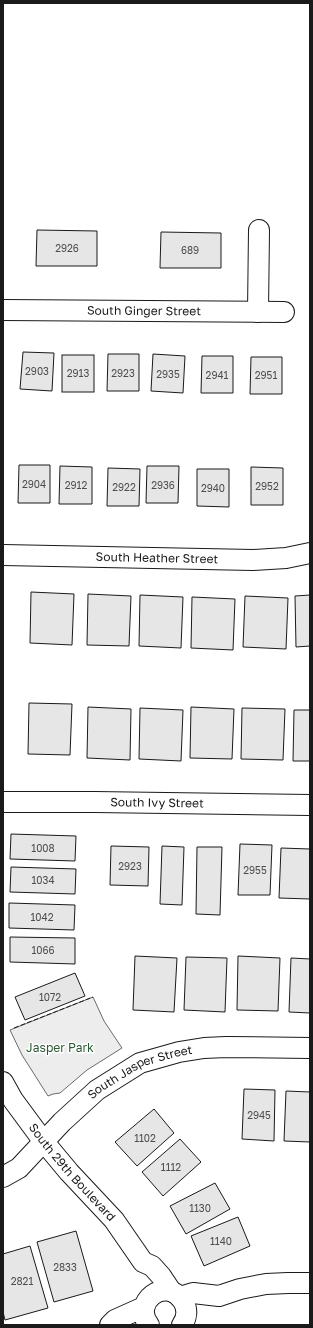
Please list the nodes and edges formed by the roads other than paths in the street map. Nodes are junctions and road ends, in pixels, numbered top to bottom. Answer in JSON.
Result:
{"nodes":[{"id":1,"x":260,"y":230,"type":"dead end"},
{"id":2,"x":3,"y":310,"type":"edge"},
{"id":3,"x":258,"y":312,"type":"junction"},
{"id":4,"x":284,"y":312,"type":"dead end"},
{"id":5,"x":310,"y":553,"type":"edge"},
{"id":6,"x":3,"y":555,"type":"edge"},
{"id":7,"x":3,"y":802,"type":"edge"},
{"id":8,"x":310,"y":805,"type":"edge"},
{"id":9,"x":310,"y":1048,"type":"edge"},
{"id":10,"x":3,"y":1082,"type":"edge"},
{"id":11,"x":44,"y":1142,"type":"junction"},
{"id":12,"x":3,"y":1177,"type":"edge"},
{"id":13,"x":143,"y":1262,"type":"junction"},
{"id":14,"x":310,"y":1283,"type":"edge"},
{"id":15,"x":175,"y":1294,"type":"junction"},
{"id":16,"x":219,"y":1296,"type":"junction"},
{"id":17,"x":147,"y":1311,"type":"edge"},
{"id":18,"x":182,"y":1324,"type":"edge"},
{"id":19,"x":110,"y":1325,"type":"edge"}],
"edges":[{"from":1,"to":3,"type":"street"},
{"from":2,"to":3,"type":"street","name":"South Ginger Street"},
{"from":3,"to":4,"type":"street","name":"South Ginger Street"},
{"from":5,"to":6,"type":"street","name":"South Heather Street"},
{"from":7,"to":8,"type":"street","name":"South Ivy Street"},
{"from":9,"to":11,"type":"street","name":"South Jasper Street"},
{"from":10,"to":11,"type":"street","name":"South 29th Boulevard"},
{"from":11,"to":12,"type":"street","name":"South Jasper Street"},
{"from":11,"to":13,"type":"street","name":"South 29th Boulevard"},
{"from":13,"to":15,"type":"street","name":"South 29th Boulevard"},
{"from":13,"to":17,"type":"street"},
{"from":14,"to":16,"type":"street"},
{"from":15,"to":16,"type":"street"},
{"from":15,"to":17,"type":"street"},
{"from":15,"to":18,"type":"street","name":"South 29th Boulevard"},
{"from":16,"to":18,"type":"street"},
{"from":17,"to":19,"type":"street"}]}
